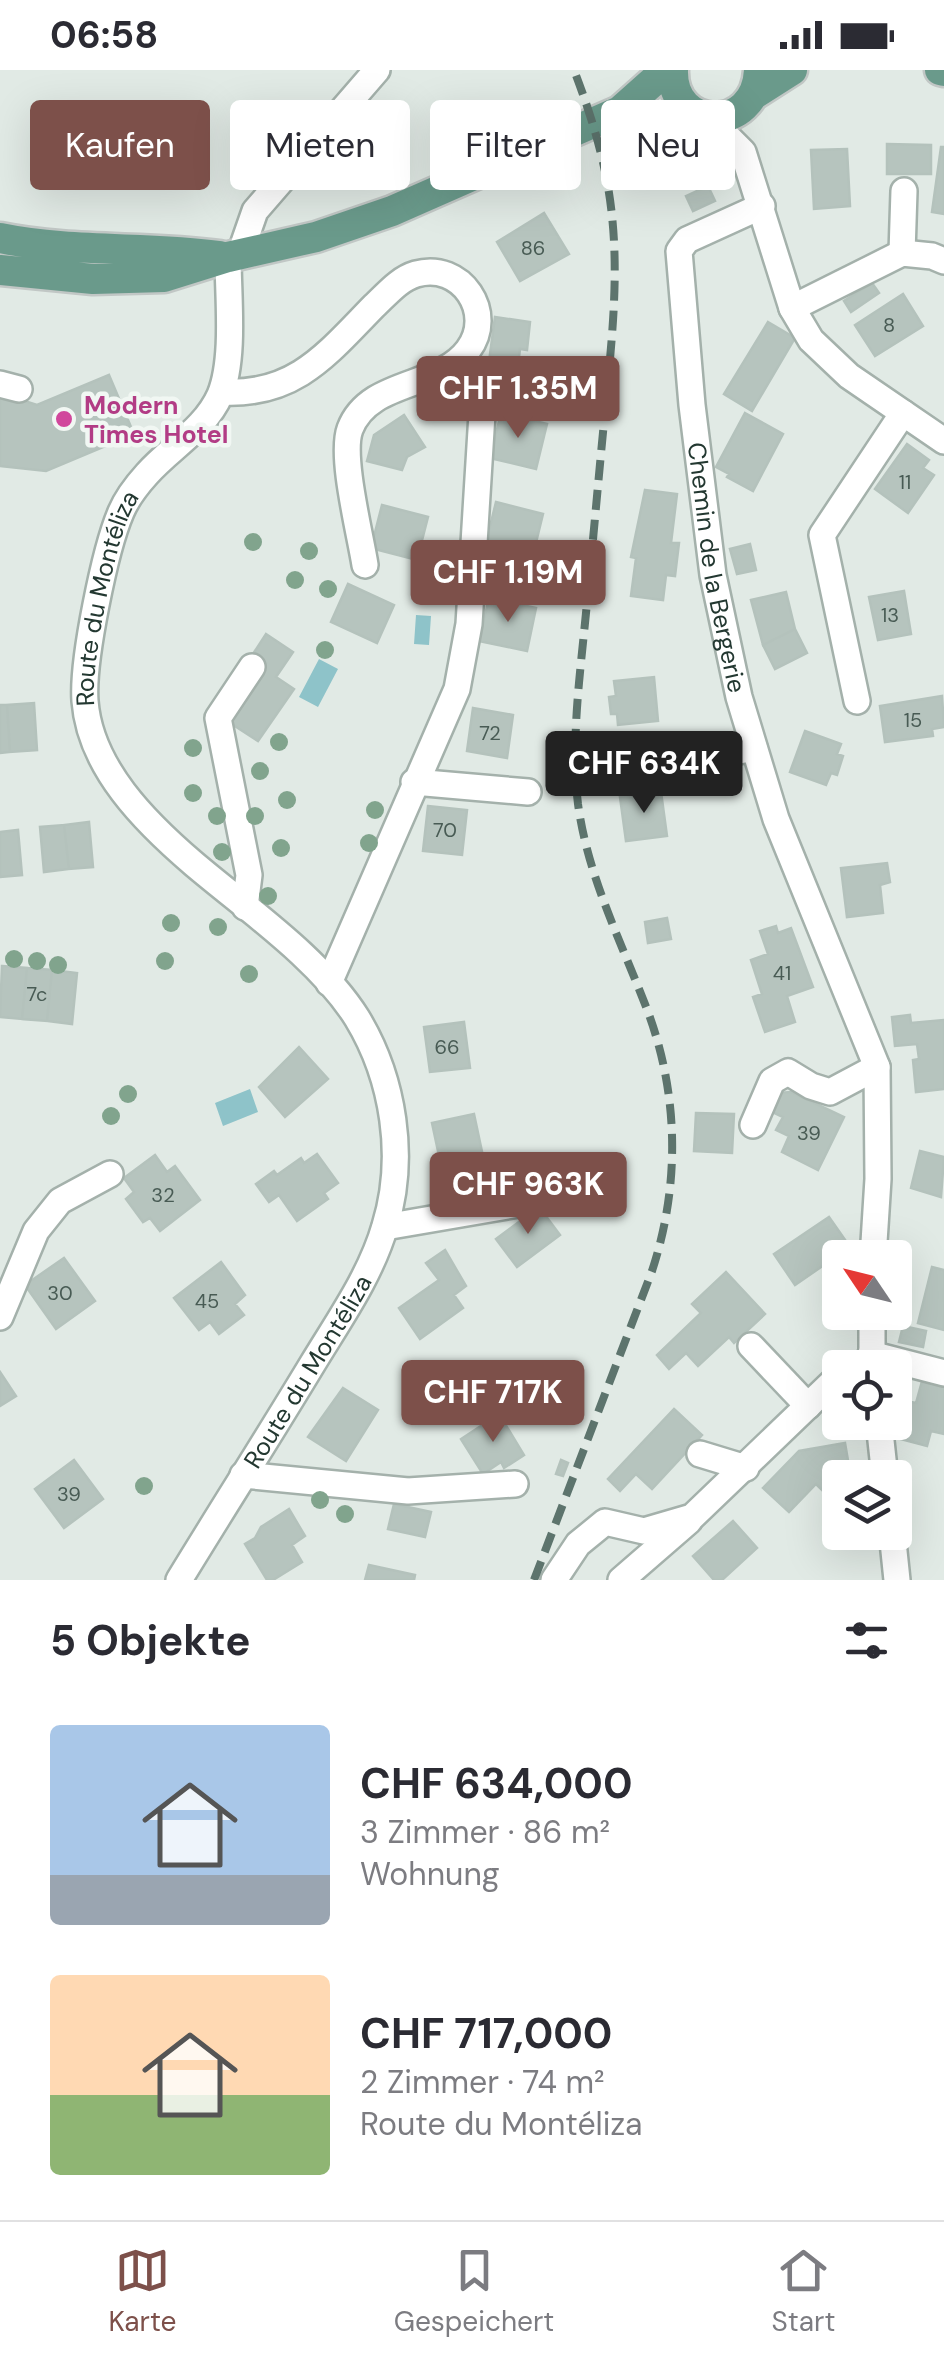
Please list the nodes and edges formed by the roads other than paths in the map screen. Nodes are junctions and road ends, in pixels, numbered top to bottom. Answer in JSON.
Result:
{"nodes":[{"id":1,"x":377,"y":70,"type":"edge"},
{"id":2,"x":670,"y":70,"type":"edge"},
{"id":3,"x":792,"y":70,"type":"edge"},
{"id":4,"x":754,"y":89,"type":"edge"},
{"id":5,"x":633,"y":100,"type":"edge"},
{"id":6,"x":683,"y":100,"type":"edge"},
{"id":7,"x":735,"y":110,"type":"edge"},
{"id":8,"x":601,"y":119,"type":"edge"},
{"id":9,"x":735,"y":145,"type":"edge"},
{"id":10,"x":743,"y":152,"type":"junction"},
{"id":11,"x":904,"y":191,"type":"dead end"},
{"id":12,"x":762,"y":206,"type":"junction"},
{"id":13,"x":0,"y":238,"type":"edge"},
{"id":14,"x":902,"y":253,"type":"junction"},
{"id":15,"x":234,"y":256,"type":"junction"},
{"id":16,"x":944,"y":261,"type":"edge"},
{"id":17,"x":0,"y":270,"type":"edge"},
{"id":18,"x":792,"y":308,"type":"junction"},
{"id":19,"x":222,"y":392,"type":"junction"},
{"id":20,"x":902,"y":413,"type":"junction"},
{"id":21,"x":482,"y":414,"type":"dead end"},
{"id":22,"x":944,"y":441,"type":"edge"},
{"id":23,"x":365,"y":564,"type":"dead end"},
{"id":24,"x":252,"y":667,"type":"dead end"},
{"id":25,"x":856,"y":701,"type":"dead end"},
{"id":26,"x":754,"y":748,"type":"junction"},
{"id":27,"x":622,"y":774,"type":"dead end"},
{"id":28,"x":414,"y":782,"type":"junction"},
{"id":29,"x":528,"y":792,"type":"dead end"},
{"id":30,"x":245,"y":908,"type":"junction"},
{"id":31,"x":329,"y":984,"type":"junction"},
{"id":32,"x":877,"y":1067,"type":"junction"},
{"id":33,"x":753,"y":1125,"type":"dead end"},
{"id":34,"x":110,"y":1174,"type":"dead end"},
{"id":35,"x":565,"y":1196,"type":"dead end"},
{"id":36,"x":385,"y":1227,"type":"junction"},
{"id":37,"x":873,"y":1240,"type":"edge"},
{"id":38,"x":0,"y":1318,"type":"edge"},
{"id":39,"x":751,"y":1346,"type":"dead end"},
{"id":40,"x":912,"y":1369,"type":"edge"},
{"id":41,"x":944,"y":1373,"type":"edge"},
{"id":42,"x":822,"y":1392,"type":"edge"},
{"id":43,"x":808,"y":1406,"type":"junction"},
{"id":44,"x":700,"y":1454,"type":"dead end"},
{"id":45,"x":746,"y":1468,"type":"junction"},
{"id":46,"x":244,"y":1475,"type":"junction"},
{"id":47,"x":515,"y":1484,"type":"dead end"},
{"id":48,"x":692,"y":1517,"type":"junction"},
{"id":49,"x":894,"y":1550,"type":"edge"},
{"id":50,"x":178,"y":1580,"type":"edge"},
{"id":51,"x":554,"y":1580,"type":"edge"},
{"id":52,"x":621,"y":1580,"type":"edge"},
{"id":53,"x":897,"y":1580,"type":"edge"}],
"edges":[{"from":1,"to":15,"type":"street"},
{"from":2,"to":5,"type":"main road"},
{"from":2,"to":6,"type":"main road"},
{"from":3,"to":4,"type":"main road"},
{"from":4,"to":7,"type":"main road"},
{"from":4,"to":10,"type":"street"},
{"from":8,"to":15,"type":"main road"},
{"from":9,"to":10,"type":"street"},
{"from":10,"to":12,"type":"street"},
{"from":11,"to":14,"type":"street"},
{"from":12,"to":18,"type":"street"},
{"from":12,"to":26,"type":"street","name":"Chemin de la Bergerie"},
{"from":13,"to":15,"type":"main road"},
{"from":14,"to":16,"type":"street"},
{"from":14,"to":18,"type":"street"},
{"from":15,"to":17,"type":"main road"},
{"from":15,"to":19,"type":"street"},
{"from":18,"to":20,"type":"street"},
{"from":19,"to":23,"type":"street"},
{"from":19,"to":30,"type":"street","name":"Route du Montéliza"},
{"from":20,"to":22,"type":"street"},
{"from":20,"to":25,"type":"street"},
{"from":21,"to":28,"type":"street"},
{"from":24,"to":30,"type":"street"},
{"from":26,"to":27,"type":"street"},
{"from":26,"to":32,"type":"street","name":"Chemin de la Bergerie"},
{"from":28,"to":29,"type":"street"},
{"from":28,"to":31,"type":"street"},
{"from":30,"to":31,"type":"street","name":"Route du Montéliza"},
{"from":31,"to":36,"type":"street","name":"Route du Montéliza"},
{"from":32,"to":33,"type":"street"},
{"from":32,"to":37,"type":"street","name":"Chemin de la Bergerie"},
{"from":34,"to":38,"type":"street"},
{"from":35,"to":36,"type":"street"},
{"from":36,"to":46,"type":"street","name":"Route du Montéliza"},
{"from":39,"to":43,"type":"street"},
{"from":40,"to":41,"type":"street"},
{"from":42,"to":43,"type":"street"},
{"from":43,"to":45,"type":"street"},
{"from":44,"to":45,"type":"street"},
{"from":45,"to":48,"type":"street"},
{"from":46,"to":47,"type":"street"},
{"from":46,"to":50,"type":"street","name":"Route du Montéliza"},
{"from":48,"to":51,"type":"street"},
{"from":48,"to":52,"type":"street"},
{"from":49,"to":53,"type":"street"}]}
